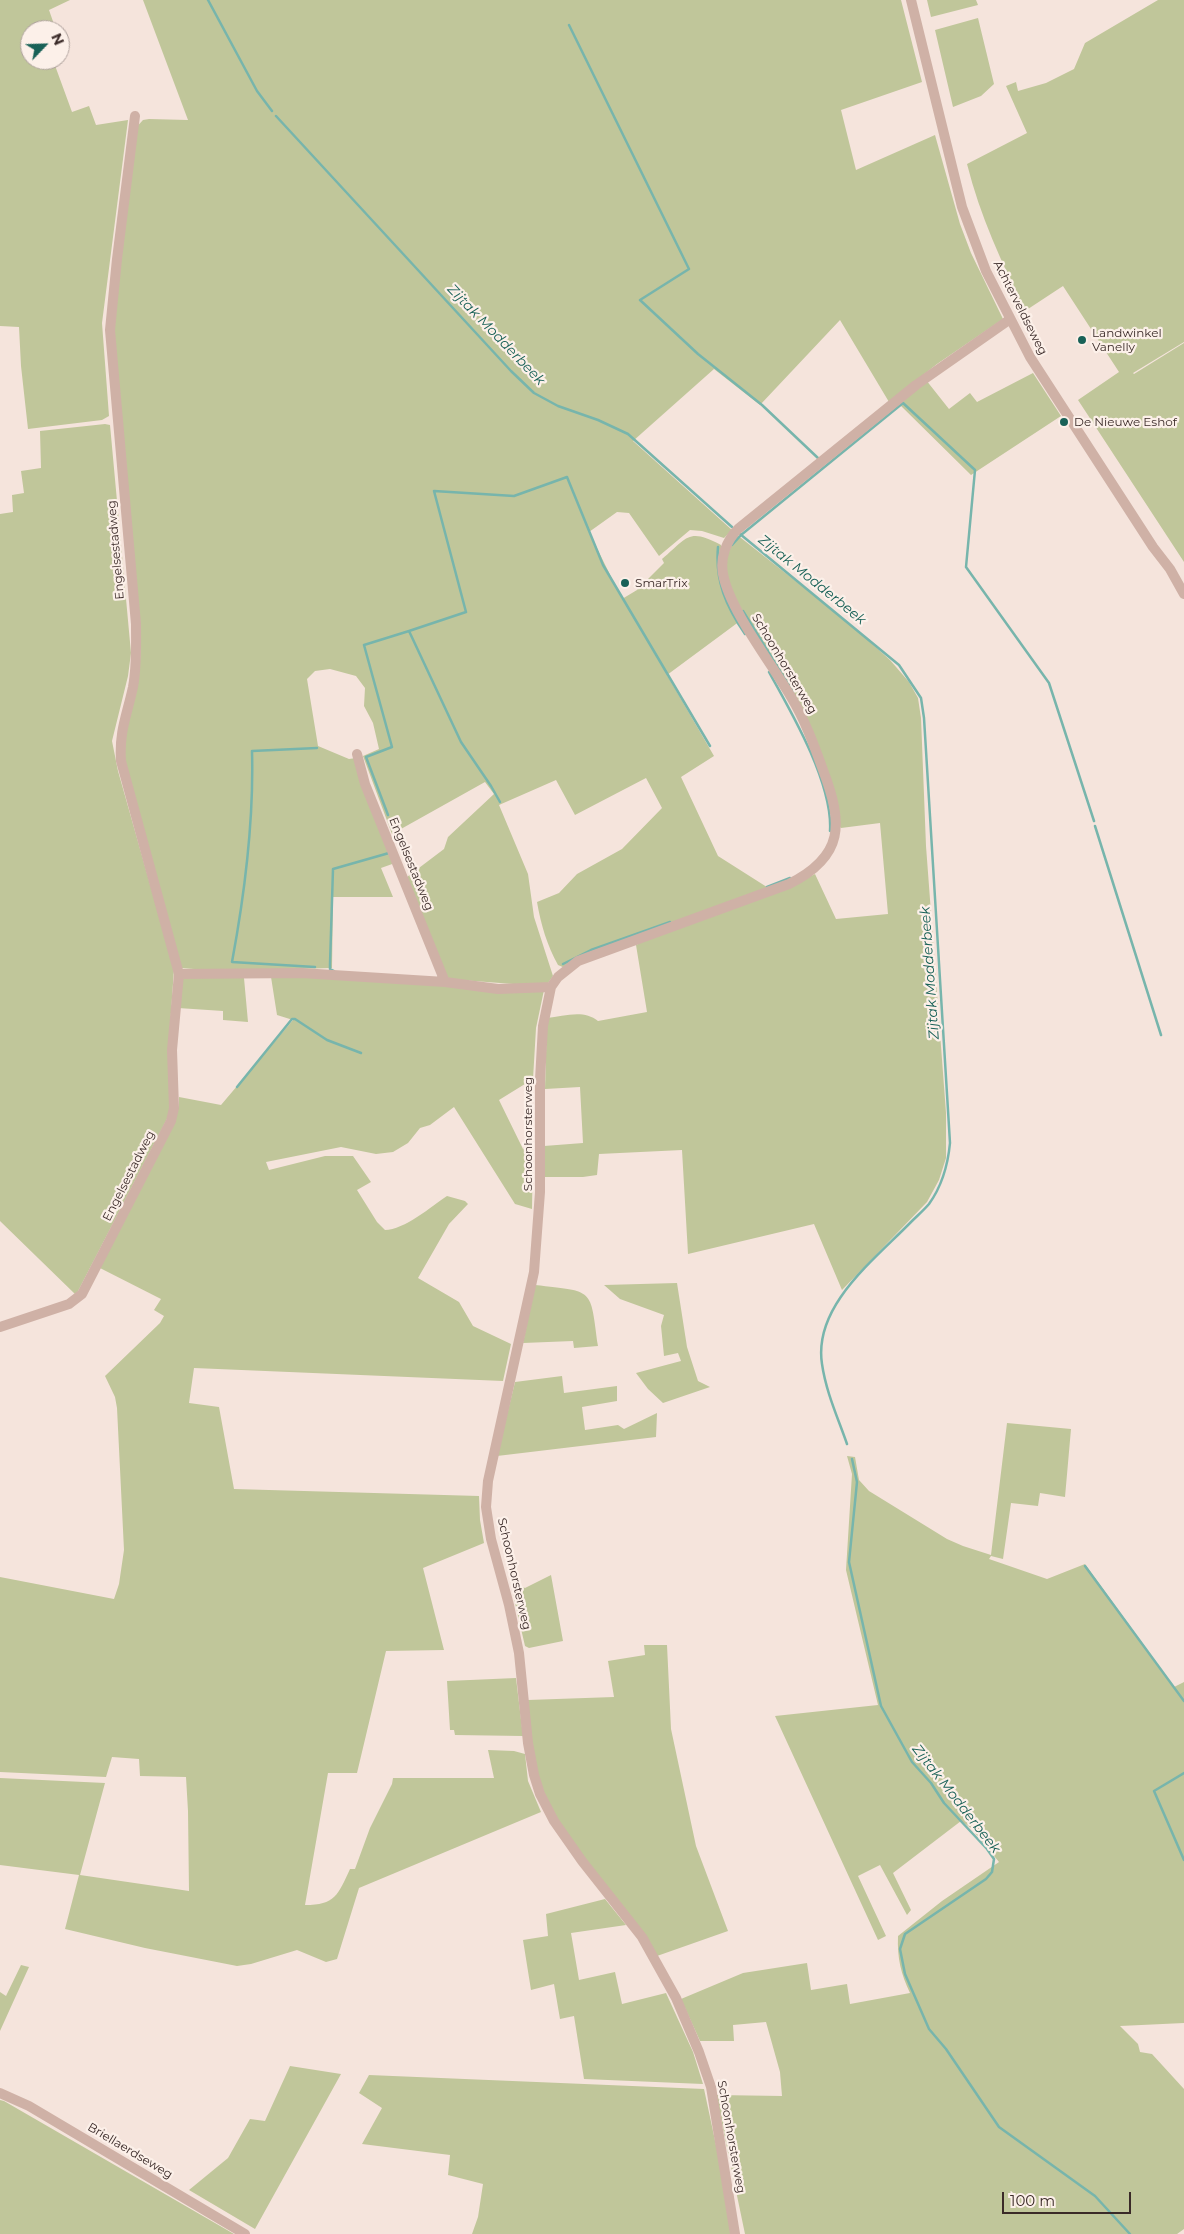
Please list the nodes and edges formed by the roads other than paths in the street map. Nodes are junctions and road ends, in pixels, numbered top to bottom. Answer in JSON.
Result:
{"nodes":[{"id":1,"x":911,"y":0,"type":"edge"},
{"id":2,"x":135,"y":116,"type":"dead end"},
{"id":3,"x":1010,"y":320,"type":"junction"},
{"id":4,"x":1184,"y":594,"type":"edge"},
{"id":5,"x":357,"y":754,"type":"dead end"},
{"id":6,"x":179,"y":974,"type":"junction"},
{"id":7,"x":445,"y":982,"type":"junction"},
{"id":8,"x":551,"y":987,"type":"junction"},
{"id":9,"x":0,"y":1327,"type":"edge"},
{"id":10,"x":0,"y":2093,"type":"edge"},
{"id":11,"x":245,"y":2234,"type":"edge"},
{"id":12,"x":735,"y":2234,"type":"edge"}],
"edges":[{"from":1,"to":3,"type":"street","name":"Achterveldseweg"},
{"from":2,"to":6,"type":"street","name":"Engelsestadweg"},
{"from":3,"to":4,"type":"street","name":"Achterveldseweg"},
{"from":3,"to":8,"type":"street","name":"Schoonhorsterweg"},
{"from":5,"to":7,"type":"street","name":"Engelsestadweg"},
{"from":6,"to":7,"type":"street"},
{"from":6,"to":9,"type":"street","name":"Engelsestadweg"},
{"from":7,"to":8,"type":"street"},
{"from":8,"to":12,"type":"street","name":"Schoonhorsterweg"},
{"from":10,"to":11,"type":"street","name":"Briellaerdseweg"}]}
